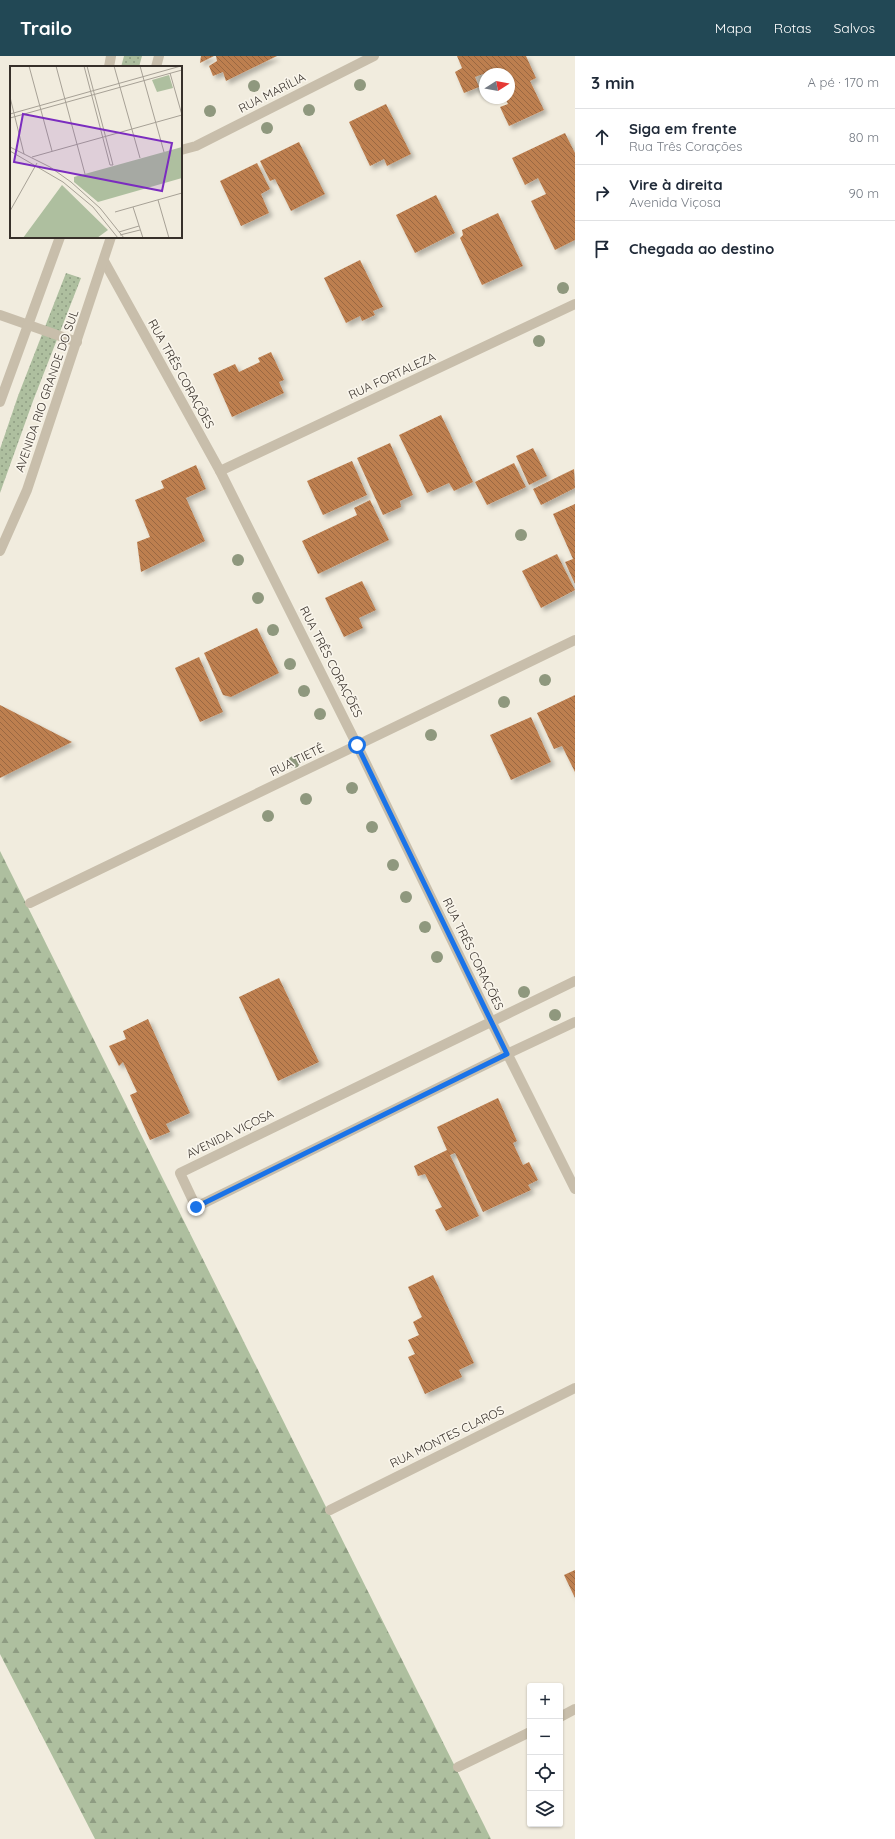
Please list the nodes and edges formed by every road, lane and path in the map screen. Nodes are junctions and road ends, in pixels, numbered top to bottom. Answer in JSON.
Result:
{"nodes":[{"id":1,"x":111,"y":56,"type":"edge"},
{"id":2,"x":159,"y":56,"type":"edge"},
{"id":3,"x":374,"y":56,"type":"edge"},
{"id":4,"x":109,"y":66,"type":"edge"},
{"id":5,"x":156,"y":66,"type":"edge"},
{"id":6,"x":182,"y":150,"type":"edge"},
{"id":7,"x":60,"y":238,"type":"edge"},
{"id":8,"x":111,"y":238,"type":"edge"},
{"id":9,"x":104,"y":261,"type":"junction"},
{"id":10,"x":575,"y":304,"type":"edge"},
{"id":11,"x":0,"y":315,"type":"edge"},
{"id":12,"x":29,"y":324,"type":"junction"},
{"id":13,"x":77,"y":342,"type":"junction"},
{"id":14,"x":0,"y":402,"type":"edge"},
{"id":15,"x":220,"y":471,"type":"junction"},
{"id":16,"x":0,"y":551,"type":"edge"},
{"id":17,"x":575,"y":640,"type":"edge"},
{"id":18,"x":357,"y":745,"type":"junction"},
{"id":19,"x":30,"y":903,"type":"dead end"},
{"id":20,"x":575,"y":981,"type":"edge"},
{"id":21,"x":490,"y":1021,"type":"junction"},
{"id":22,"x":575,"y":1022,"type":"edge"},
{"id":23,"x":507,"y":1054,"type":"junction"},
{"id":24,"x":575,"y":1189,"type":"edge"},
{"id":25,"x":575,"y":1388,"type":"edge"},
{"id":26,"x":330,"y":1510,"type":"dead end"},
{"id":27,"x":575,"y":1709,"type":"edge"},
{"id":28,"x":563,"y":1715,"type":"edge"},
{"id":29,"x":527,"y":1733,"type":"edge"},
{"id":30,"x":458,"y":1767,"type":"dead end"}],
"edges":[{"from":1,"to":4,"type":"street"},
{"from":2,"to":5,"type":"street"},
{"from":3,"to":6,"type":"street","name":"RUA MARÍLIA"},
{"from":7,"to":12,"type":"street"},
{"from":8,"to":9,"type":"street","name":"AVENIDA RIO GRANDE DO SUL"},
{"from":9,"to":13,"type":"street","name":"AVENIDA RIO GRANDE DO SUL"},
{"from":9,"to":15,"type":"street","name":"RUA TRÊS CORAÇÕES"},
{"from":10,"to":15,"type":"street","name":"RUA FORTALEZA"},
{"from":11,"to":12,"type":"street"},
{"from":12,"to":13,"type":"street"},
{"from":12,"to":14,"type":"street"},
{"from":13,"to":16,"type":"street","name":"AVENIDA RIO GRANDE DO SUL"},
{"from":15,"to":18,"type":"street","name":"RUA TRÊS CORAÇÕES"},
{"from":17,"to":18,"type":"street","name":"RUA TIETÊ"},
{"from":18,"to":19,"type":"street","name":"RUA TIETÊ"},
{"from":18,"to":21,"type":"street","name":"RUA TRÊS CORAÇÕES"},
{"from":20,"to":21,"type":"street","name":"AVENIDA VIÇOSA"},
{"from":21,"to":23,"type":"street","name":"RUA TRÊS CORAÇÕES"},
{"from":21,"to":23,"type":"street","name":"AVENIDA VIÇOSA"},
{"from":22,"to":23,"type":"street","name":"AVENIDA VIÇOSA"},
{"from":23,"to":24,"type":"street","name":"RUA TRÊS CORAÇÕES"},
{"from":25,"to":26,"type":"street","name":"RUA MONTES CLAROS"},
{"from":27,"to":28,"type":"street"},
{"from":29,"to":30,"type":"street"}]}
